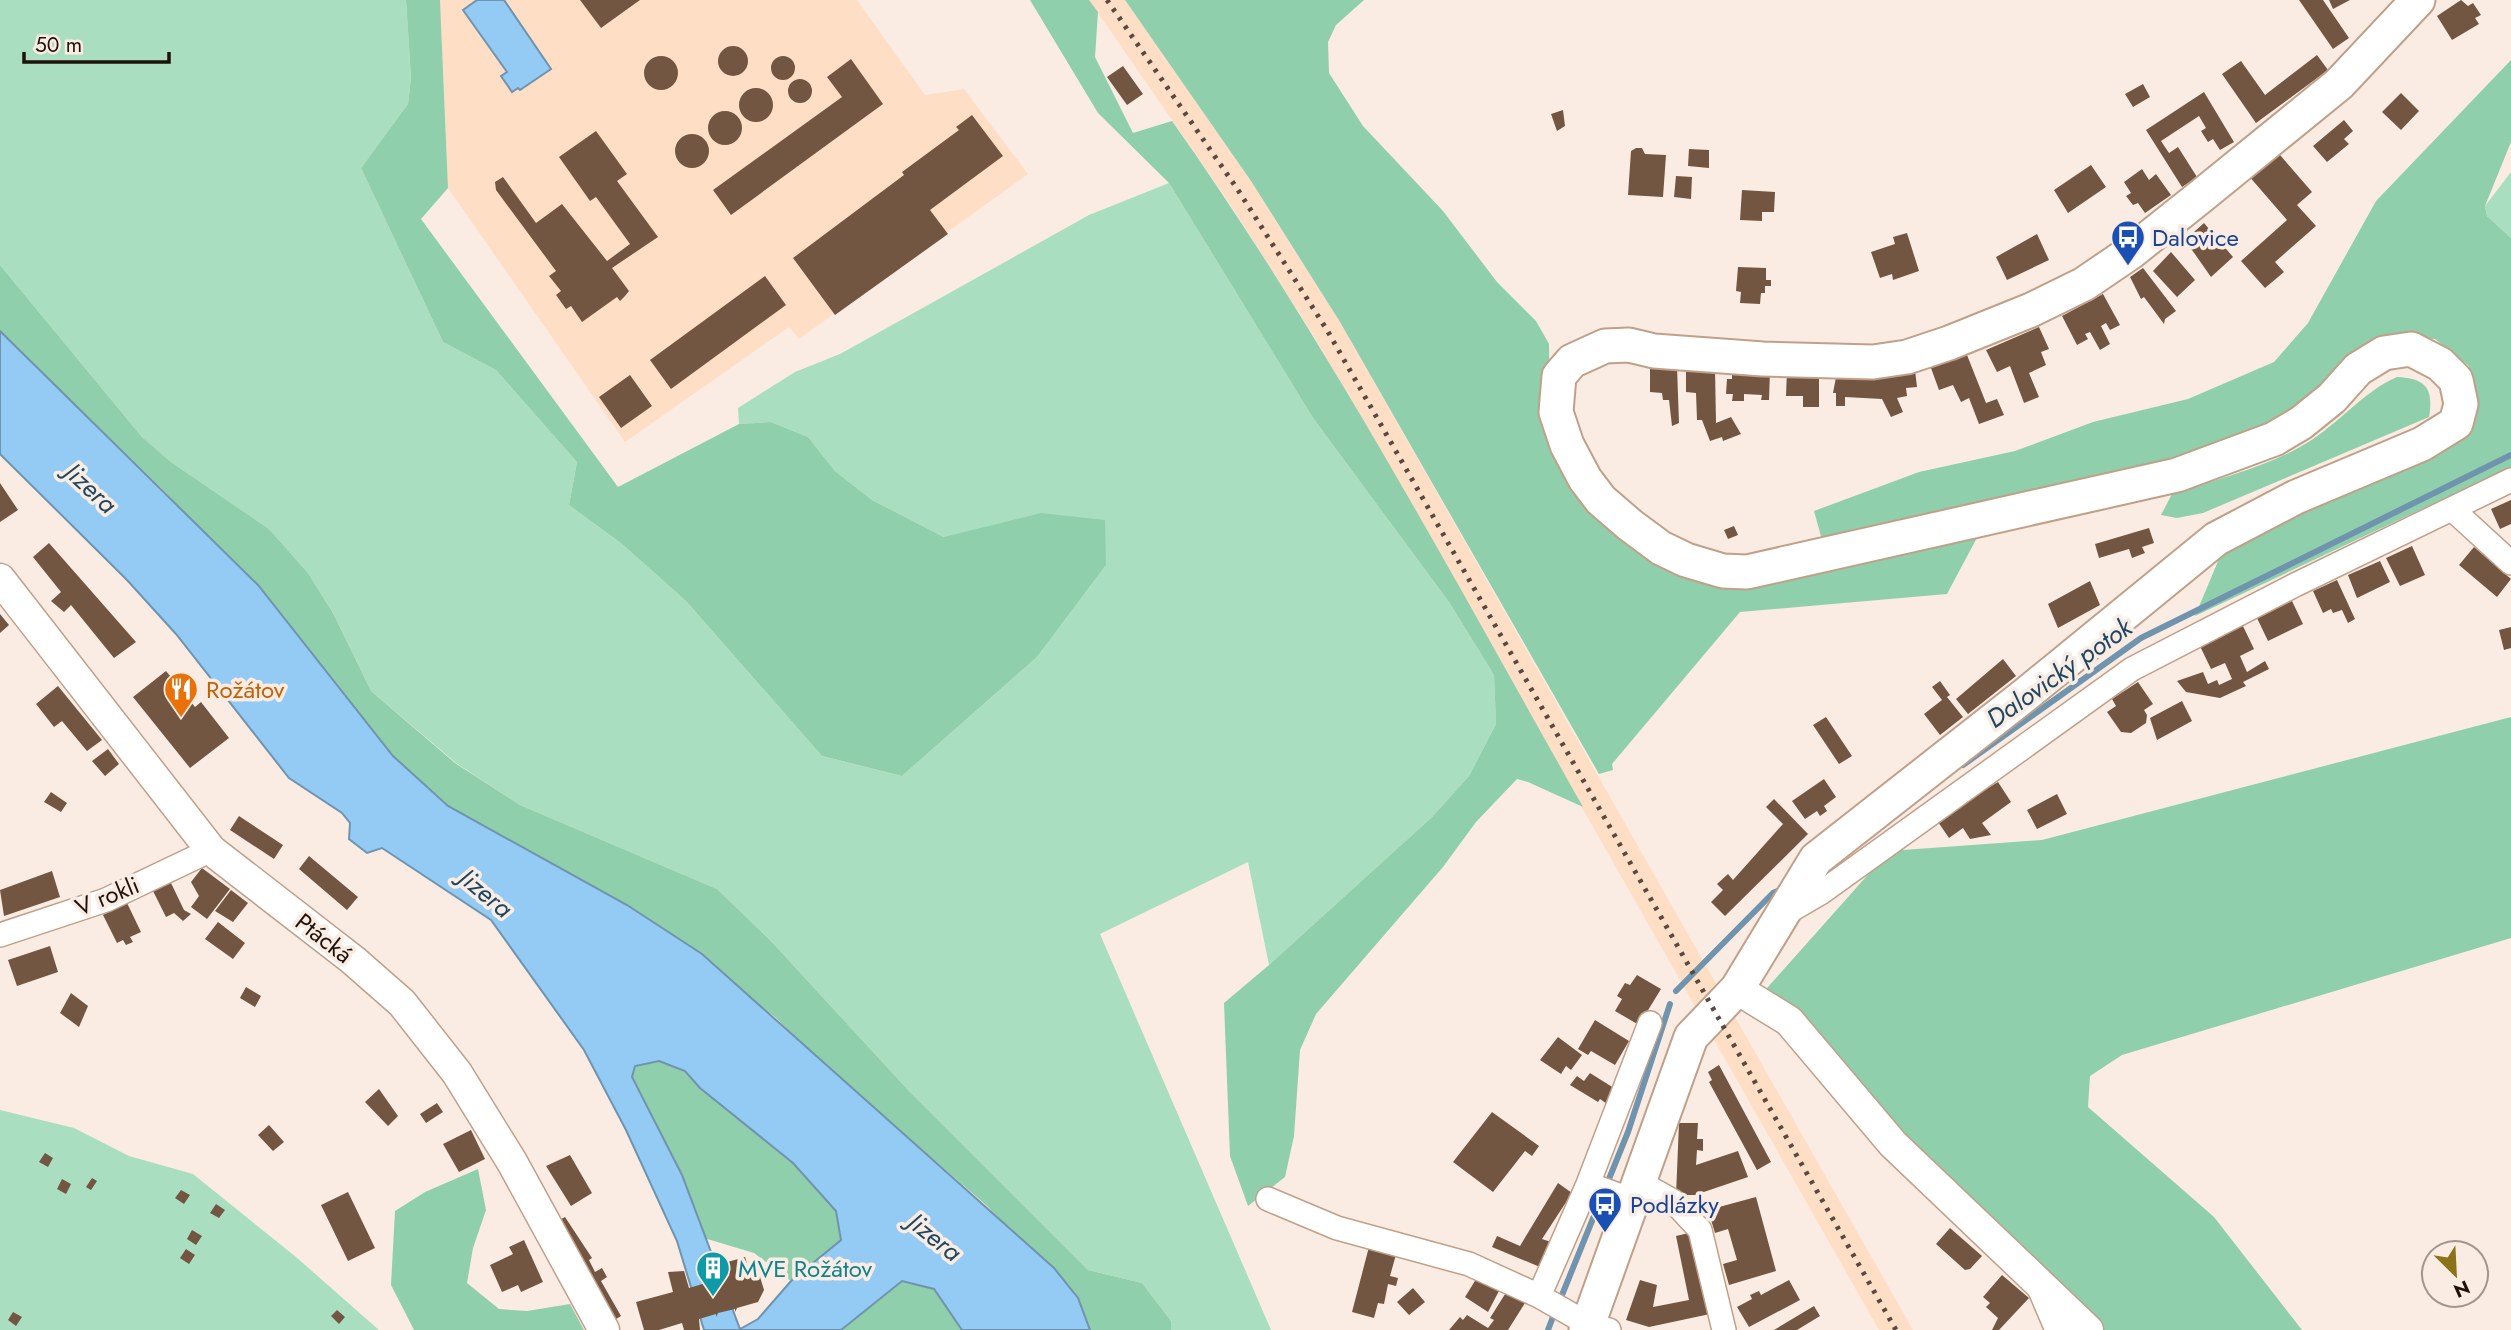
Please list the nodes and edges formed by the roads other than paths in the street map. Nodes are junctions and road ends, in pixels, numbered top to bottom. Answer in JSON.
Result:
{"nodes":[{"id":1,"x":2418,"y":0,"type":"edge"},
{"id":2,"x":2511,"y":480,"type":"edge"},
{"id":3,"x":2452,"y":509,"type":"junction"},
{"id":4,"x":2511,"y":563,"type":"edge"},
{"id":5,"x":0,"y":579,"type":"edge"},
{"id":6,"x":211,"y":850,"type":"junction"},
{"id":7,"x":1788,"y":906,"type":"junction"},
{"id":8,"x":0,"y":935,"type":"edge"},
{"id":9,"x":1737,"y":989,"type":"junction"},
{"id":10,"x":1650,"y":1023,"type":"dead end"},
{"id":11,"x":1588,"y":1184,"type":"junction"},
{"id":12,"x":1638,"y":1192,"type":"junction"},
{"id":13,"x":1268,"y":1199,"type":"dead end"},
{"id":14,"x":2036,"y":1281,"type":"junction"},
{"id":15,"x":1539,"y":1296,"type":"junction"},
{"id":16,"x":1595,"y":1328,"type":"edge"},
{"id":17,"x":604,"y":1330,"type":"edge"},
{"id":18,"x":1724,"y":1330,"type":"edge"},
{"id":19,"x":2057,"y":1330,"type":"edge"},
{"id":20,"x":2088,"y":1330,"type":"edge"}],
"edges":[{"from":1,"to":7,"type":"main road"},
{"from":2,"to":3,"type":"street"},
{"from":3,"to":4,"type":"street"},
{"from":3,"to":7,"type":"street"},
{"from":5,"to":6,"type":"street","name":"Ptácká"},
{"from":6,"to":8,"type":"street","name":"V rokli"},
{"from":6,"to":17,"type":"street","name":"Ptácká"},
{"from":7,"to":9,"type":"main road"},
{"from":9,"to":12,"type":"main road"},
{"from":9,"to":14,"type":"street"},
{"from":10,"to":11,"type":"street"},
{"from":11,"to":12,"type":"street"},
{"from":11,"to":15,"type":"street"},
{"from":12,"to":16,"type":"main road"},
{"from":12,"to":18,"type":"street"},
{"from":13,"to":15,"type":"street"},
{"from":14,"to":19,"type":"street"},
{"from":14,"to":20,"type":"street"},
{"from":15,"to":16,"type":"street"}]}
